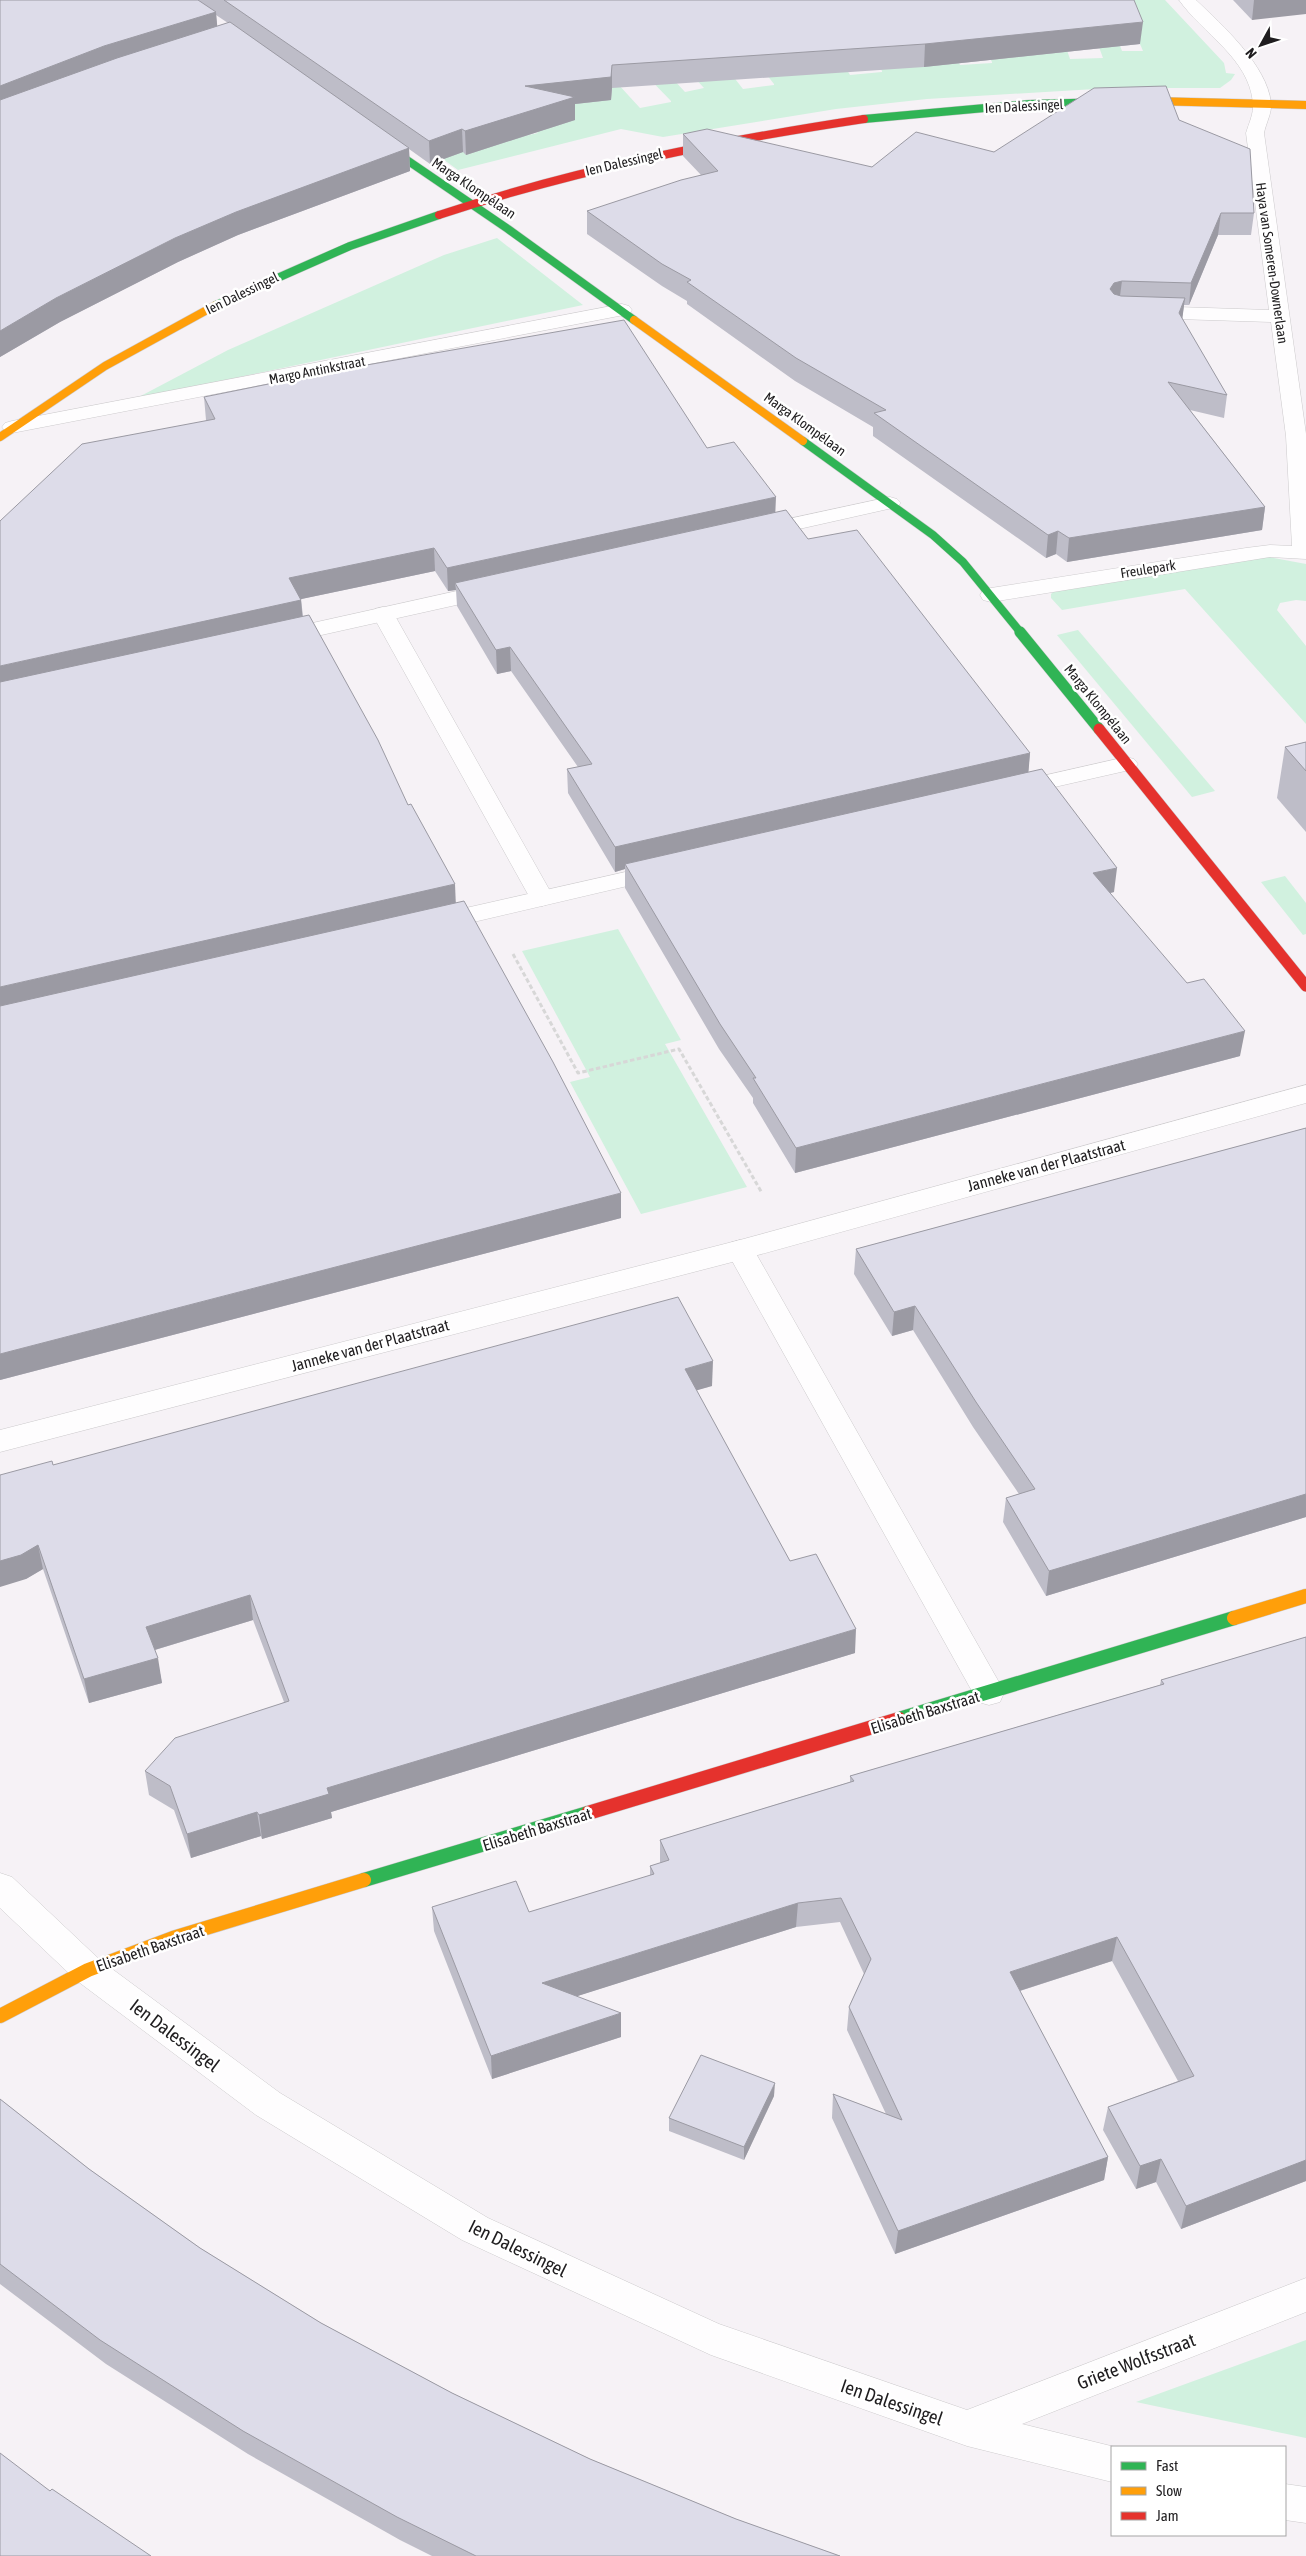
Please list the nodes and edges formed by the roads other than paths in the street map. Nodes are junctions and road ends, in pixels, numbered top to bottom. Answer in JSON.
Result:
{"nodes":[{"id":1,"x":1187,"y":0,"type":"edge"},
{"id":2,"x":1262,"y":103,"type":"junction"},
{"id":3,"x":1306,"y":105,"type":"edge"},
{"id":4,"x":370,"y":134,"type":"edge"},
{"id":5,"x":470,"y":203,"type":"junction"},
{"id":6,"x":622,"y":310,"type":"junction"},
{"id":7,"x":1128,"y":312,"type":"edge"},
{"id":8,"x":1279,"y":316,"type":"junction"},
{"id":9,"x":6,"y":432,"type":"edge"},
{"id":10,"x":890,"y":503,"type":"junction"},
{"id":11,"x":744,"y":535,"type":"edge"},
{"id":12,"x":1304,"y":553,"type":"edge"},
{"id":13,"x":510,"y":587,"type":"edge"},
{"id":14,"x":991,"y":595,"type":"junction"},
{"id":15,"x":383,"y":614,"type":"junction"},
{"id":16,"x":259,"y":642,"type":"edge"},
{"id":17,"x":1126,"y":764,"type":"junction"},
{"id":18,"x":990,"y":795,"type":"edge"},
{"id":19,"x":678,"y":867,"type":"edge"},
{"id":20,"x":542,"y":898,"type":"junction"},
{"id":21,"x":412,"y":928,"type":"edge"},
{"id":22,"x":1306,"y":986,"type":"edge"},
{"id":23,"x":1306,"y":1094,"type":"edge"},
{"id":24,"x":740,"y":1250,"type":"junction"},
{"id":25,"x":0,"y":1441,"type":"edge"},
{"id":26,"x":1306,"y":1596,"type":"edge"},
{"id":27,"x":989,"y":1693,"type":"junction"},
{"id":28,"x":0,"y":1887,"type":"edge"},
{"id":29,"x":88,"y":1970,"type":"junction"},
{"id":30,"x":0,"y":2016,"type":"edge"},
{"id":31,"x":1306,"y":2295,"type":"edge"},
{"id":32,"x":967,"y":2428,"type":"junction"},
{"id":33,"x":1111,"y":2464,"type":"edge"},
{"id":34,"x":1286,"y":2502,"type":"edge"},
{"id":35,"x":1306,"y":2505,"type":"edge"}],
"edges":[{"from":1,"to":2,"type":"street"},
{"from":2,"to":3,"type":"street","name":"Ien Dalessingel"},
{"from":2,"to":5,"type":"street","name":"Ien Dalessingel"},
{"from":2,"to":8,"type":"street","name":"Haya van Someren-Downerlaan"},
{"from":4,"to":5,"type":"street","name":"Marga Klompélaan"},
{"from":5,"to":6,"type":"street","name":"Marga Klompélaan"},
{"from":5,"to":9,"type":"street","name":"Ien Dalessingel"},
{"from":6,"to":9,"type":"street","name":"Margo Antinkstraat"},
{"from":6,"to":10,"type":"street","name":"Marga Klompélaan"},
{"from":7,"to":8,"type":"street"},
{"from":8,"to":12,"type":"street","name":"Haya van Someren-Downerlaan"},
{"from":10,"to":11,"type":"street"},
{"from":10,"to":14,"type":"street","name":"Marga Klompélaan"},
{"from":12,"to":14,"type":"street","name":"Freulepark"},
{"from":13,"to":15,"type":"street"},
{"from":14,"to":17,"type":"street","name":"Marga Klompélaan"},
{"from":15,"to":16,"type":"street"},
{"from":15,"to":20,"type":"street"},
{"from":17,"to":18,"type":"street"},
{"from":17,"to":22,"type":"street","name":"Marga Klompélaan"},
{"from":19,"to":20,"type":"street"},
{"from":20,"to":21,"type":"street"},
{"from":23,"to":24,"type":"street","name":"Janneke van der Plaatstraat"},
{"from":24,"to":25,"type":"street","name":"Janneke van der Plaatstraat"},
{"from":24,"to":27,"type":"street","name":"Elisabeth Baxstraat"},
{"from":26,"to":27,"type":"street","name":"Elisabeth Baxstraat"},
{"from":27,"to":29,"type":"street","name":"Elisabeth Baxstraat"},
{"from":28,"to":29,"type":"street","name":"Ien Dalessingel"},
{"from":29,"to":30,"type":"street","name":"Elisabeth Baxstraat"},
{"from":29,"to":32,"type":"street","name":"Ien Dalessingel"},
{"from":31,"to":32,"type":"street","name":"Griete Wolfsstraat"},
{"from":32,"to":33,"type":"street","name":"Ien Dalessingel"},
{"from":34,"to":35,"type":"street"}]}
